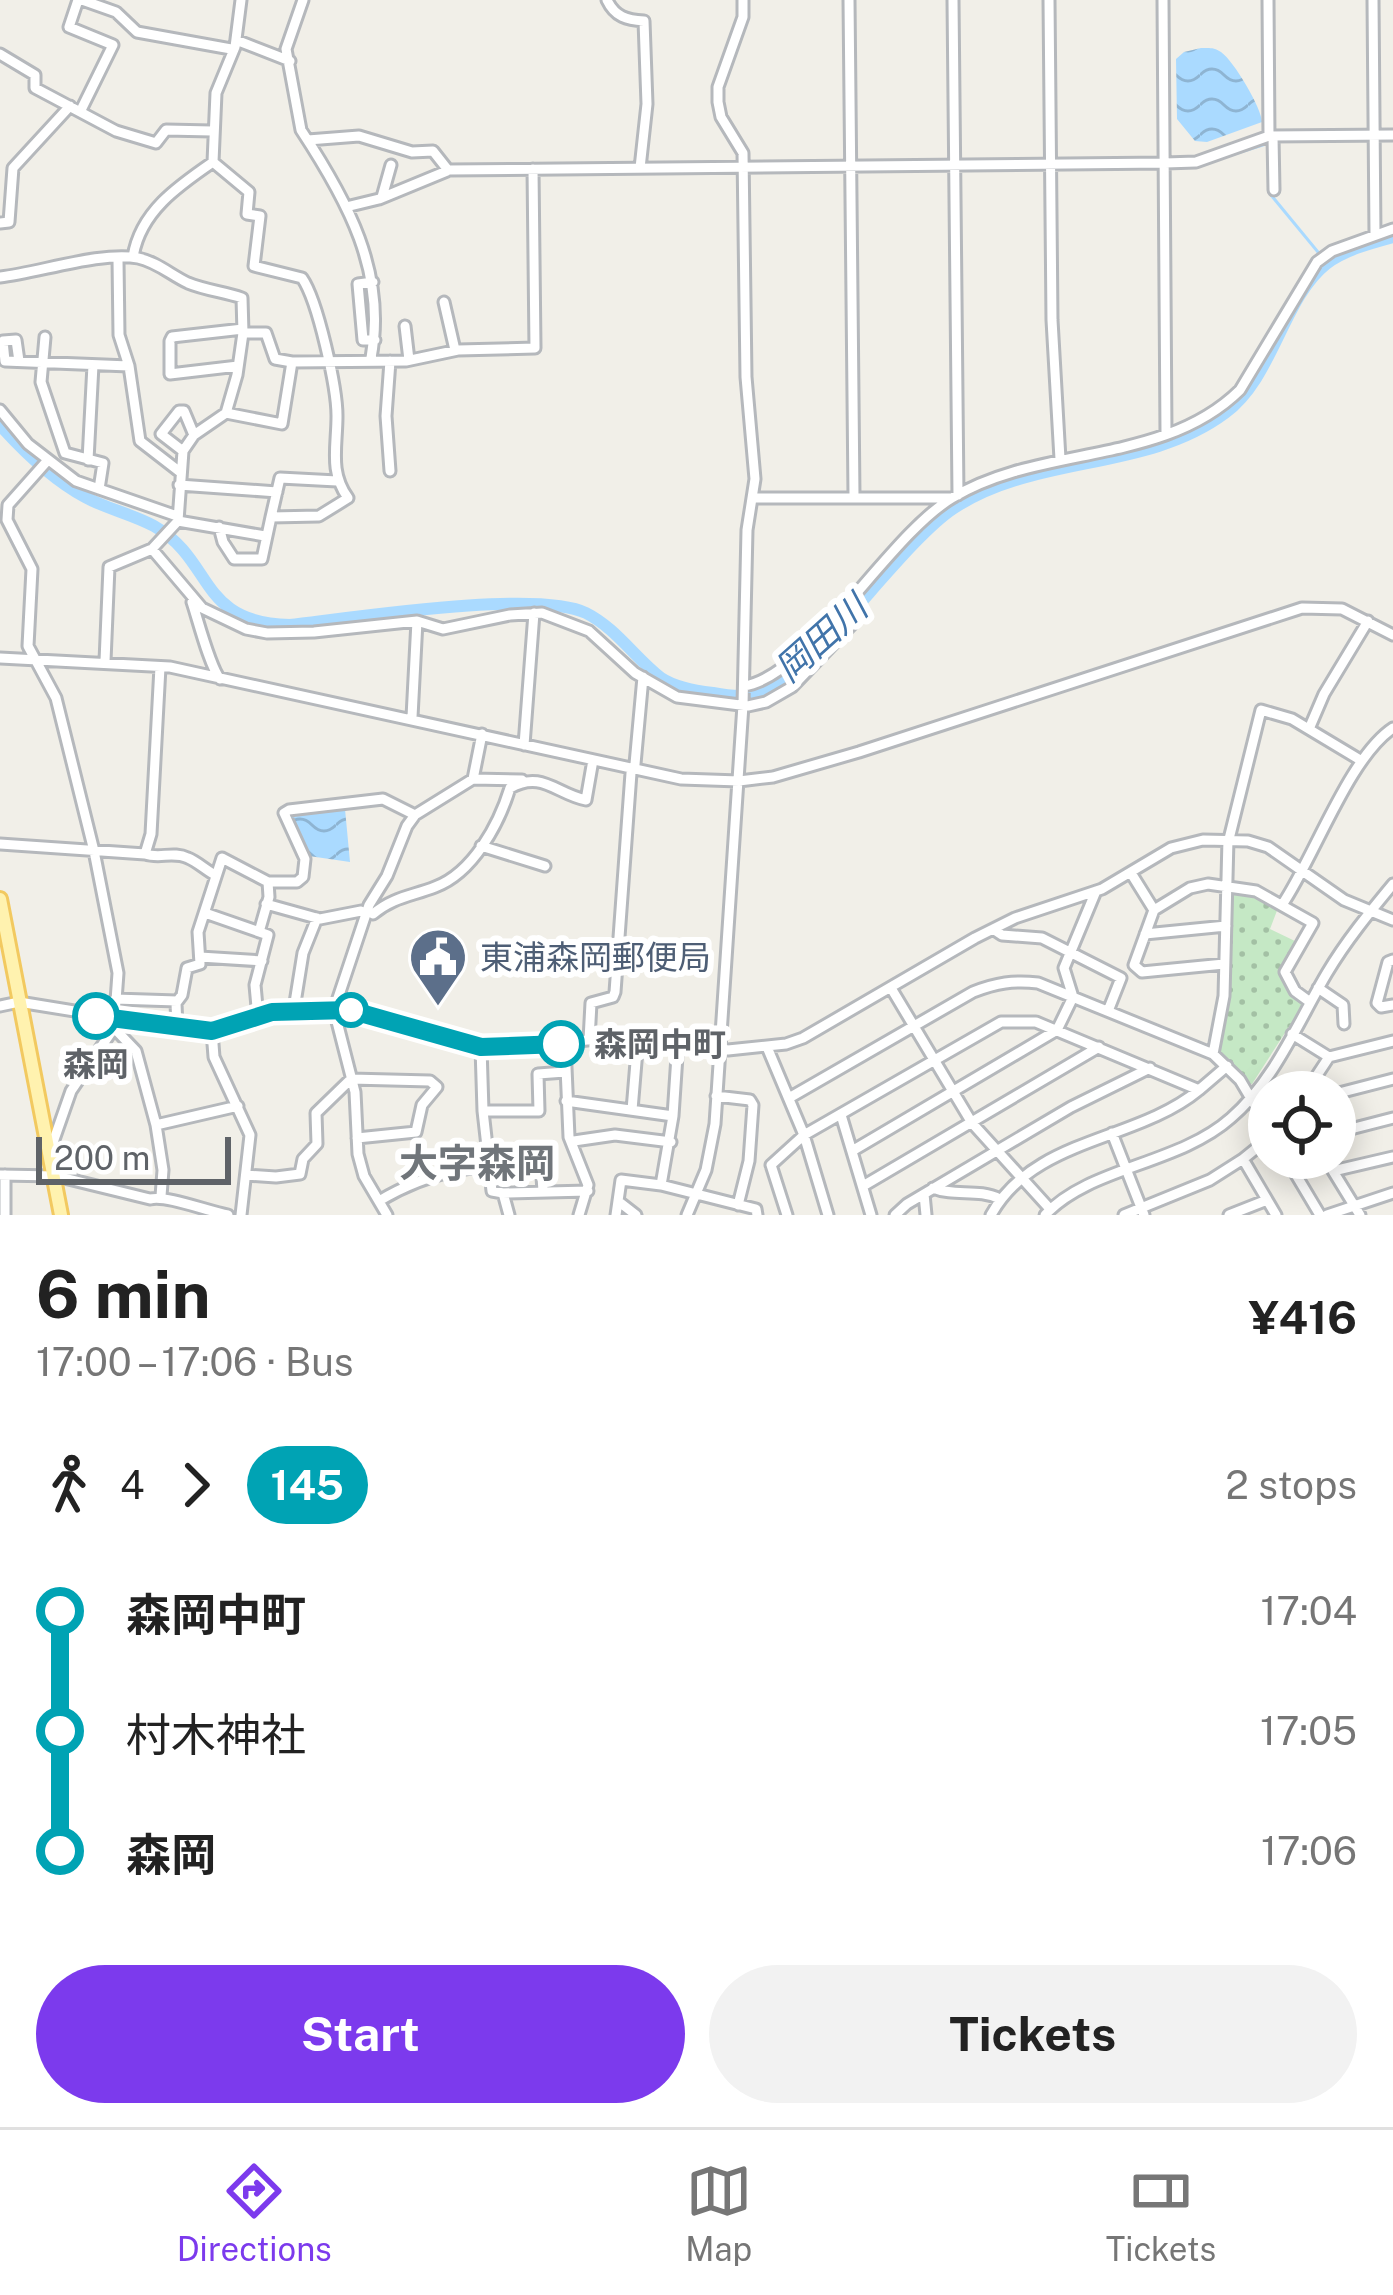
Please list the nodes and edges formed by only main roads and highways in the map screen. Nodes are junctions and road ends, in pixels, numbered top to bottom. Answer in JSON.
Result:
{"nodes":[{"id":1,"x":0,"y":899,"type":"edge"},
{"id":2,"x":3,"y":927,"type":"edge"},
{"id":3,"x":61,"y":1215,"type":"edge"}],
"edges":[{"from":1,"to":2,"type":"main road"},
{"from":2,"to":3,"type":"main road"}]}
